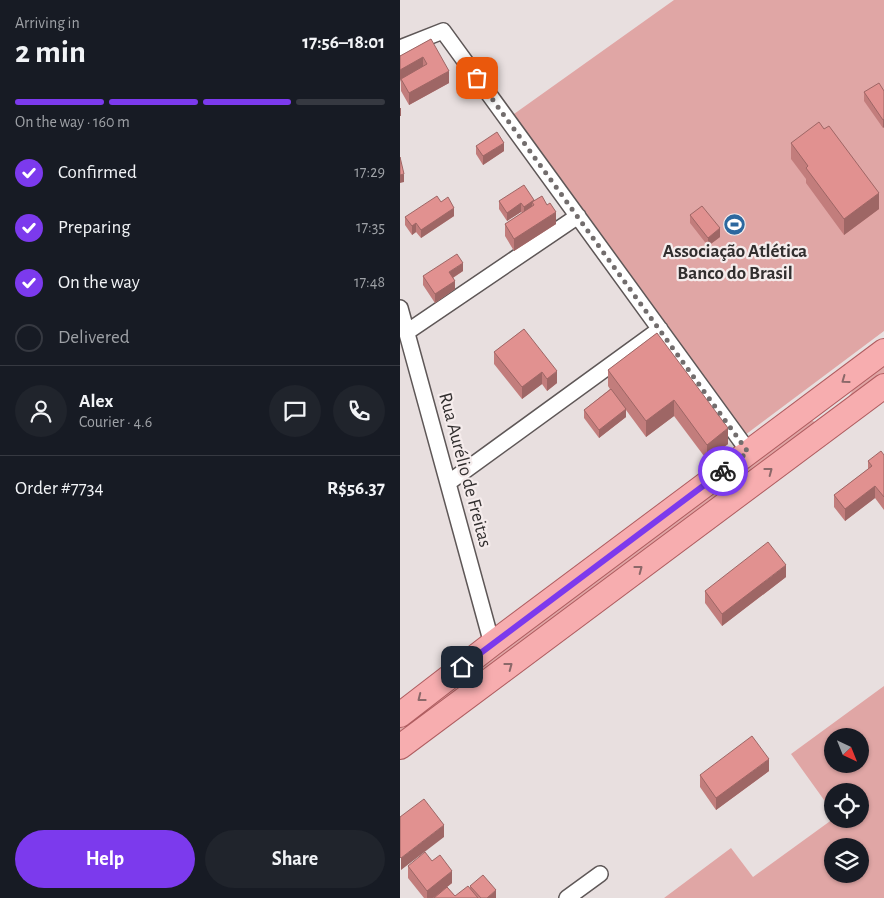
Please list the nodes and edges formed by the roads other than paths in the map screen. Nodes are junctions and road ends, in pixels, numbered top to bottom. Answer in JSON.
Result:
{"nodes":[{"id":1,"x":400,"y":48,"type":"edge"},
{"id":2,"x":578,"y":216,"type":"junction"},
{"id":3,"x":400,"y":308,"type":"edge"},
{"id":4,"x":660,"y":329,"type":"junction"},
{"id":5,"x":407,"y":332,"type":"junction"},
{"id":6,"x":884,"y":351,"type":"edge"},
{"id":7,"x":884,"y":386,"type":"edge"},
{"id":8,"x":822,"y":396,"type":"junction"},
{"id":9,"x":836,"y":421,"type":"junction"},
{"id":10,"x":748,"y":452,"type":"junction"},
{"id":11,"x":448,"y":483,"type":"junction"},
{"id":12,"x":492,"y":644,"type":"junction"},
{"id":13,"x":400,"y":715,"type":"edge"},
{"id":14,"x":400,"y":748,"type":"edge"},
{"id":15,"x":600,"y":874,"type":"dead end"},
{"id":16,"x":567,"y":898,"type":"edge"}],
"edges":[{"from":1,"to":2,"type":"street"},
{"from":2,"to":4,"type":"street"},
{"from":2,"to":5,"type":"street"},
{"from":3,"to":5,"type":"street","name":"Rua Aurélio de Freitas"},
{"from":4,"to":10,"type":"street"},
{"from":4,"to":11,"type":"street"},
{"from":5,"to":11,"type":"street","name":"Rua Aurélio de Freitas"},
{"from":6,"to":8,"type":"main road","one_way":true},
{"from":7,"to":9,"type":"main road"},
{"from":8,"to":9,"type":"main road"},
{"from":8,"to":10,"type":"main road"},
{"from":14,"to":9,"type":"main road","one_way":true},
{"from":10,"to":12,"type":"main road"},
{"from":11,"to":12,"type":"street","name":"Rua Aurélio de Freitas"},
{"from":12,"to":13,"type":"main road","one_way":true},
{"from":15,"to":16,"type":"street"}]}
